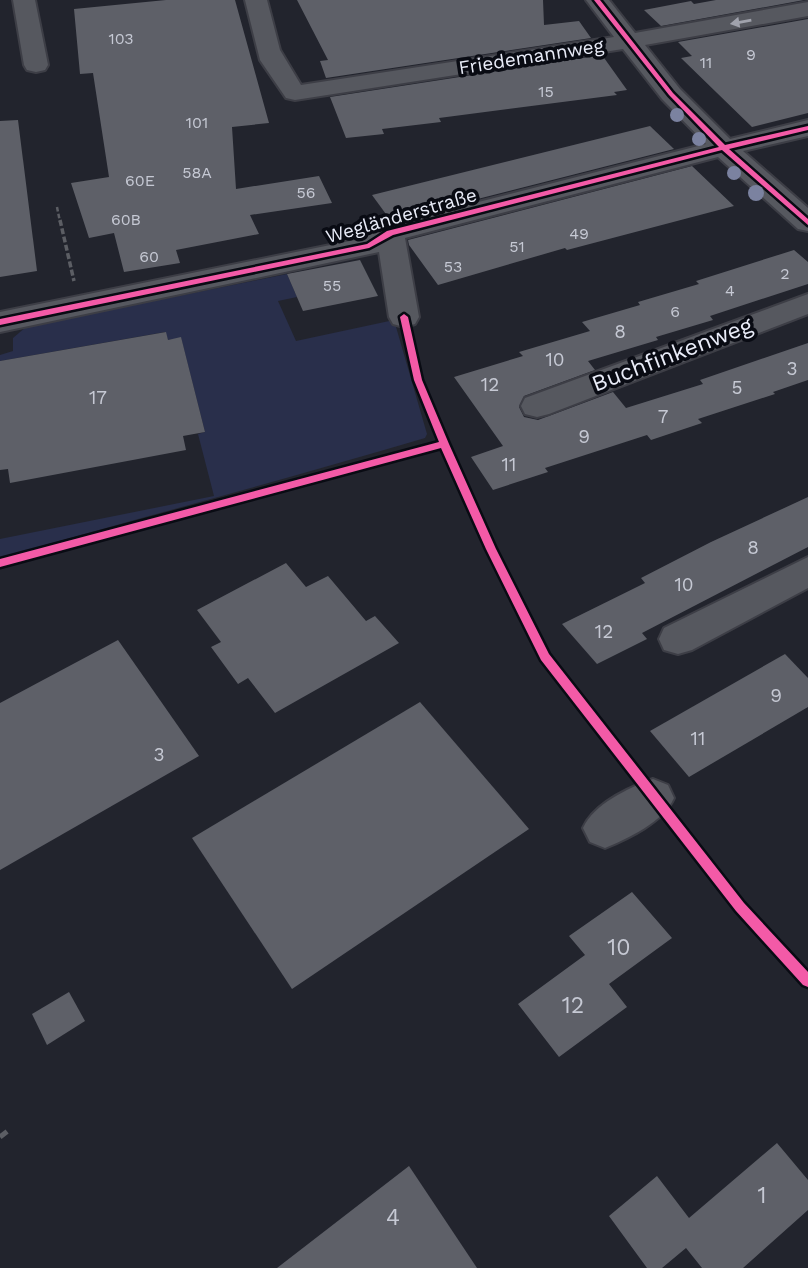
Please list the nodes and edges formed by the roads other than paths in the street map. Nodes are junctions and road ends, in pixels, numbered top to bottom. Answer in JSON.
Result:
{"nodes":[{"id":1,"x":24,"y":0,"type":"edge"},
{"id":2,"x":256,"y":0,"type":"edge"},
{"id":3,"x":597,"y":0,"type":"edge"},
{"id":4,"x":808,"y":9,"type":"edge"},
{"id":5,"x":629,"y":41,"type":"junction"},
{"id":6,"x":36,"y":65,"type":"dead end"},
{"id":7,"x":808,"y":128,"type":"edge"},
{"id":8,"x":724,"y":148,"type":"junction"},
{"id":9,"x":808,"y":223,"type":"edge"},
{"id":10,"x":390,"y":233,"type":"junction"},
{"id":11,"x":808,"y":303,"type":"edge"},
{"id":12,"x":404,"y":317,"type":"dead end"},
{"id":13,"x":0,"y":322,"type":"edge"},
{"id":14,"x":537,"y":406,"type":"dead end"},
{"id":15,"x":808,"y":571,"type":"edge"},
{"id":16,"x":678,"y":639,"type":"dead end"},
{"id":17,"x":653,"y":798,"type":"dead end"},
{"id":18,"x":605,"y":828,"type":"dead end"}],
"edges":[{"from":1,"to":6,"type":"street"},
{"from":2,"to":5,"type":"street","name":"Friedemannweg"},
{"from":3,"to":5,"type":"street"},
{"from":4,"to":5,"type":"street","name":"Friedemannweg","one_way":true},
{"from":5,"to":8,"type":"street"},
{"from":7,"to":8,"type":"street","name":"Wegländerstraße"},
{"from":8,"to":9,"type":"street"},
{"from":8,"to":10,"type":"street","name":"Wegländerstraße"},
{"from":10,"to":12,"type":"street"},
{"from":10,"to":13,"type":"street","name":"Wegländerstraße"},
{"from":11,"to":14,"type":"street","name":"Buchfinkenweg"},
{"from":15,"to":16,"type":"street"},
{"from":17,"to":18,"type":"street"}]}
